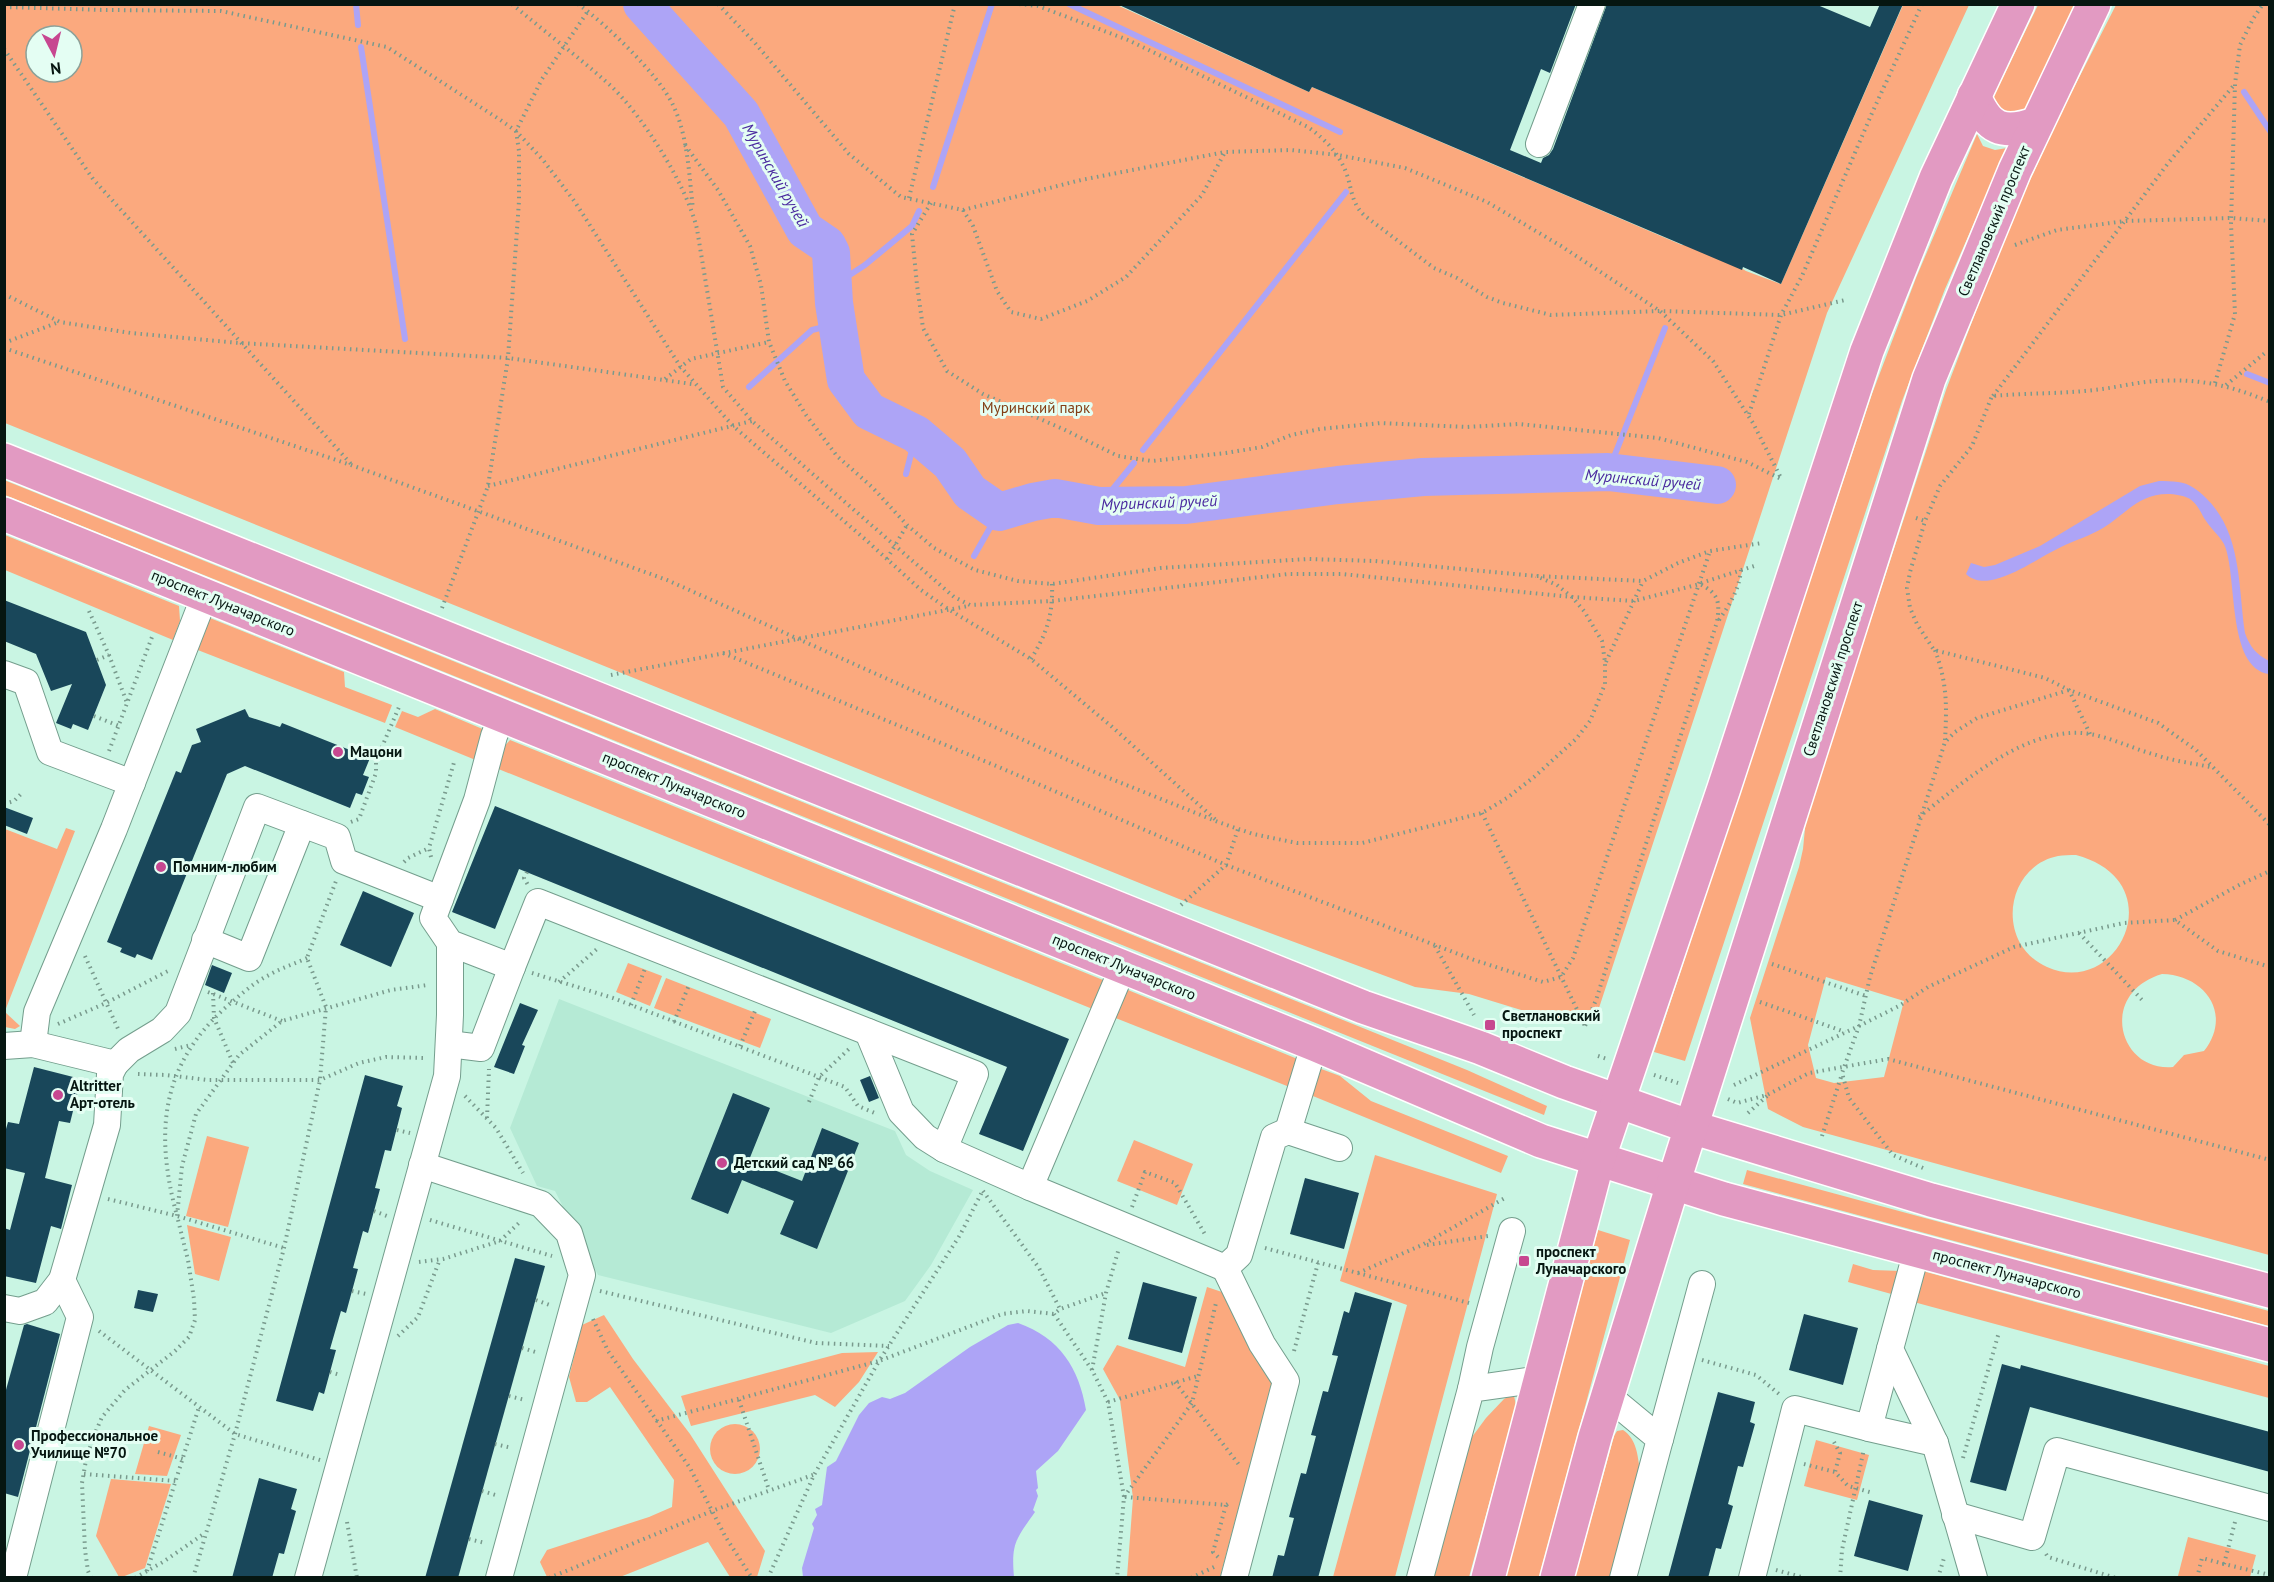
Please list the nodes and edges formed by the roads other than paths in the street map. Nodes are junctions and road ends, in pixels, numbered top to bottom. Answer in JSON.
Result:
{"nodes":[{"id":1,"x":1592,"y":4,"type":"edge"},
{"id":2,"x":2018,"y":4,"type":"edge"},
{"id":3,"x":2094,"y":4,"type":"edge"},
{"id":4,"x":1974,"y":96,"type":"junction"},
{"id":5,"x":2036,"y":124,"type":"junction"},
{"id":6,"x":1539,"y":144,"type":"dead end"},
{"id":7,"x":4,"y":460,"type":"edge"},
{"id":8,"x":4,"y":514,"type":"edge"},
{"id":9,"x":205,"y":596,"type":"junction"},
{"id":10,"x":4,"y":674,"type":"edge"},
{"id":11,"x":502,"y":716,"type":"junction"},
{"id":12,"x":132,"y":783,"type":"junction"},
{"id":13,"x":302,"y":824,"type":"junction"},
{"id":14,"x":440,"y":899,"type":"junction"},
{"id":15,"x":205,"y":940,"type":"junction"},
{"id":16,"x":450,"y":943,"type":"junction"},
{"id":17,"x":512,"y":967,"type":"junction"},
{"id":18,"x":1123,"y":967,"type":"junction"},
{"id":19,"x":868,"y":1032,"type":"junction"},
{"id":20,"x":33,"y":1038,"type":"junction"},
{"id":21,"x":1316,"y":1045,"type":"junction"},
{"id":22,"x":5,"y":1050,"type":"edge"},
{"id":23,"x":447,"y":1060,"type":"junction"},
{"id":24,"x":112,"y":1069,"type":"junction"},
{"id":25,"x":1617,"y":1101,"type":"junction"},
{"id":26,"x":1691,"y":1127,"type":"junction"},
{"id":27,"x":1288,"y":1131,"type":"junction"},
{"id":28,"x":1340,"y":1148,"type":"dead end"},
{"id":29,"x":944,"y":1149,"type":"junction"},
{"id":30,"x":1598,"y":1160,"type":"junction"},
{"id":31,"x":422,"y":1165,"type":"junction"},
{"id":32,"x":1673,"y":1184,"type":"junction"},
{"id":33,"x":1030,"y":1187,"type":"junction"},
{"id":34,"x":1503,"y":1233,"type":"road end"},
{"id":35,"x":1917,"y":1250,"type":"junction"},
{"id":36,"x":1225,"y":1268,"type":"junction"},
{"id":37,"x":62,"y":1280,"type":"junction"},
{"id":38,"x":1702,"y":1284,"type":"dead end"},
{"id":39,"x":2270,"y":1291,"type":"edge"},
{"id":40,"x":4,"y":1308,"type":"edge"},
{"id":41,"x":2270,"y":1345,"type":"edge"},
{"id":42,"x":1890,"y":1349,"type":"junction"},
{"id":43,"x":1541,"y":1379,"type":"junction"},
{"id":44,"x":1471,"y":1389,"type":"junction"},
{"id":45,"x":1608,"y":1396,"type":"junction"},
{"id":46,"x":1869,"y":1428,"type":"junction"},
{"id":47,"x":1660,"y":1439,"type":"junction"},
{"id":48,"x":1935,"y":1443,"type":"junction"},
{"id":49,"x":1953,"y":1508,"type":"junction"},
{"id":50,"x":2270,"y":1508,"type":"edge"},
{"id":51,"x":15,"y":1522,"type":"edge"},
{"id":52,"x":1229,"y":1570,"type":"edge"},
{"id":53,"x":13,"y":1578,"type":"edge"},
{"id":54,"x":308,"y":1578,"type":"edge"},
{"id":55,"x":499,"y":1578,"type":"edge"},
{"id":56,"x":1420,"y":1578,"type":"edge"},
{"id":57,"x":1488,"y":1578,"type":"edge"},
{"id":58,"x":1557,"y":1578,"type":"edge"},
{"id":59,"x":1623,"y":1578,"type":"edge"},
{"id":60,"x":1752,"y":1578,"type":"edge"},
{"id":61,"x":1974,"y":1578,"type":"edge"}],
"edges":[{"from":1,"to":6,"type":"street"},
{"from":2,"to":4,"type":"main road"},
{"from":3,"to":5,"type":"main road","name":"Светлановский проспект"},
{"from":4,"to":5,"type":"main road"},
{"from":4,"to":25,"type":"main road"},
{"from":5,"to":26,"type":"main road","name":"Светлановский проспект"},
{"from":7,"to":25,"type":"main road"},
{"from":8,"to":9,"type":"main road","name":"проспект Луначарского"},
{"from":9,"to":11,"type":"main road","name":"проспект Луначарского"},
{"from":9,"to":12,"type":"street"},
{"from":10,"to":12,"type":"street"},
{"from":11,"to":14,"type":"street"},
{"from":11,"to":18,"type":"main road","name":"проспект Луначарского"},
{"from":12,"to":20,"type":"street"},
{"from":13,"to":14,"type":"street"},
{"from":13,"to":15,"type":"street"},
{"from":13,"to":15,"type":"street"},
{"from":14,"to":16,"type":"street"},
{"from":15,"to":24,"type":"street"},
{"from":16,"to":17,"type":"street"},
{"from":16,"to":23,"type":"street"},
{"from":17,"to":19,"type":"street"},
{"from":17,"to":23,"type":"street"},
{"from":18,"to":21,"type":"main road","name":"проспект Луначарского"},
{"from":18,"to":33,"type":"street"},
{"from":19,"to":29,"type":"street"},
{"from":19,"to":29,"type":"street"},
{"from":20,"to":22,"type":"street"},
{"from":20,"to":24,"type":"street"},
{"from":21,"to":27,"type":"street"},
{"from":21,"to":30,"type":"main road","name":"проспект Луначарского"},
{"from":23,"to":31,"type":"street"},
{"from":24,"to":37,"type":"street"},
{"from":25,"to":26,"type":"main road"},
{"from":25,"to":30,"type":"main road"},
{"from":26,"to":32,"type":"main road","name":"Светлановский проспект"},
{"from":26,"to":39,"type":"main road"},
{"from":27,"to":28,"type":"street"},
{"from":27,"to":36,"type":"street"},
{"from":29,"to":33,"type":"street"},
{"from":30,"to":32,"type":"main road","name":"проспект Луначарского"},
{"from":30,"to":43,"type":"main road"},
{"from":31,"to":54,"type":"street"},
{"from":31,"to":55,"type":"street"},
{"from":32,"to":35,"type":"main road","name":"проспект Луначарского"},
{"from":32,"to":45,"type":"main road","name":"Светлановский проспект"},
{"from":33,"to":36,"type":"street"},
{"from":34,"to":44,"type":"street"},
{"from":35,"to":41,"type":"main road","name":"проспект Луначарского"},
{"from":35,"to":42,"type":"street"},
{"from":36,"to":52,"type":"street"},
{"from":37,"to":40,"type":"street"},
{"from":37,"to":51,"type":"street"},
{"from":38,"to":47,"type":"street"},
{"from":42,"to":46,"type":"street"},
{"from":42,"to":48,"type":"street"},
{"from":43,"to":44,"type":"street"},
{"from":43,"to":57,"type":"main road"},
{"from":44,"to":56,"type":"street"},
{"from":45,"to":47,"type":"street"},
{"from":45,"to":58,"type":"main road","name":"Светлановский проспект"},
{"from":46,"to":48,"type":"street"},
{"from":46,"to":60,"type":"street"},
{"from":47,"to":59,"type":"street"},
{"from":48,"to":49,"type":"street"},
{"from":49,"to":50,"type":"street"},
{"from":49,"to":61,"type":"street"},
{"from":51,"to":53,"type":"street"}]}
